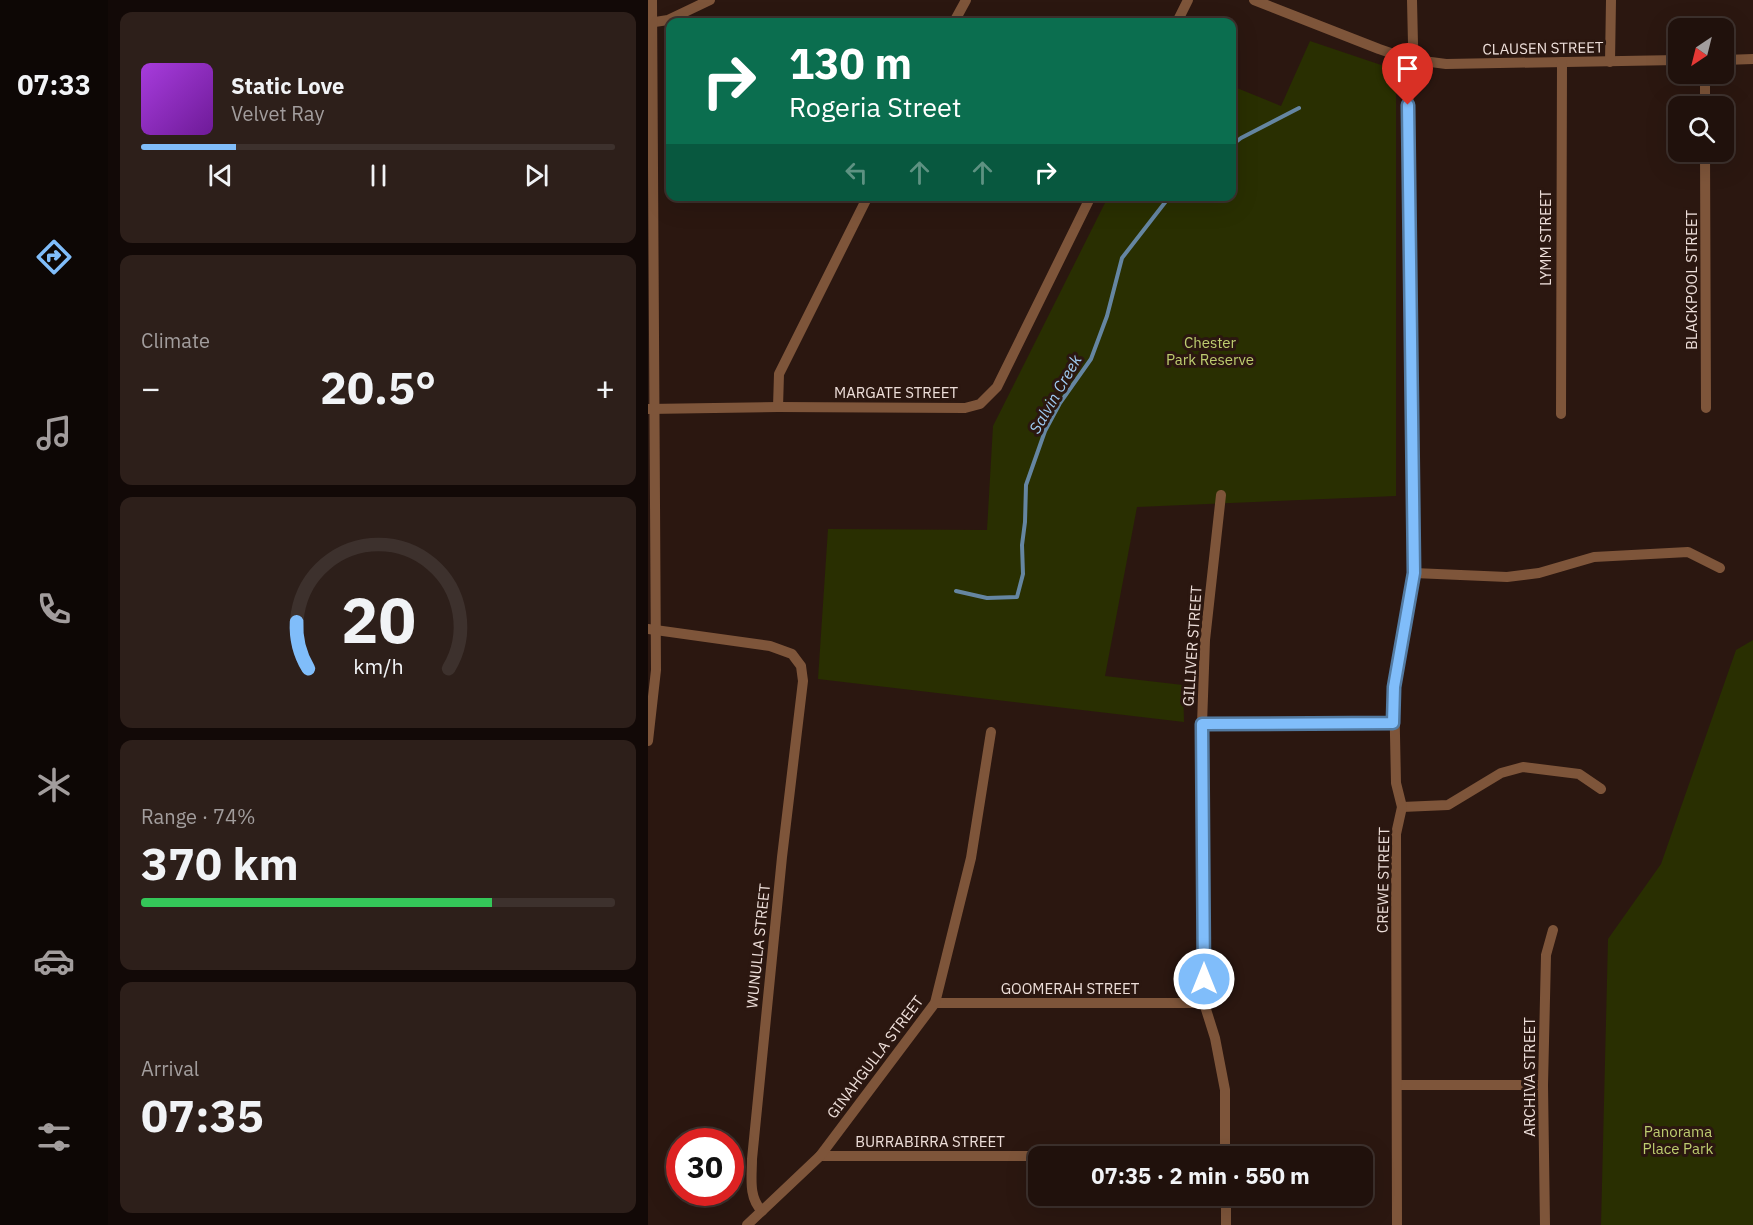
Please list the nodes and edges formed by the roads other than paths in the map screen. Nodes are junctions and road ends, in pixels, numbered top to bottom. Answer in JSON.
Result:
{"nodes":[{"id":1,"x":652,"y":0,"type":"edge"},
{"id":2,"x":710,"y":0,"type":"edge"},
{"id":3,"x":966,"y":0,"type":"edge"},
{"id":4,"x":1188,"y":0,"type":"edge"},
{"id":5,"x":1254,"y":0,"type":"edge"},
{"id":6,"x":1412,"y":0,"type":"edge"},
{"id":7,"x":1611,"y":0,"type":"edge"},
{"id":8,"x":672,"y":18,"type":"edge"},
{"id":9,"x":956,"y":18,"type":"edge"},
{"id":10,"x":1179,"y":18,"type":"edge"},
{"id":11,"x":666,"y":20,"type":"edge"},
{"id":12,"x":650,"y":22,"type":"edge"},
{"id":13,"x":1408,"y":58,"type":"junction"},
{"id":14,"x":1753,"y":59,"type":"edge"},
{"id":15,"x":1668,"y":60,"type":"edge"},
{"id":16,"x":1734,"y":60,"type":"edge"},
{"id":17,"x":1562,"y":62,"type":"junction"},
{"id":18,"x":1610,"y":62,"type":"junction"},
{"id":19,"x":1705,"y":162,"type":"edge"},
{"id":20,"x":865,"y":201,"type":"edge"},
{"id":21,"x":1089,"y":201,"type":"edge"},
{"id":22,"x":651,"y":216,"type":"edge"},
{"id":23,"x":778,"y":407,"type":"junction"},
{"id":24,"x":1706,"y":408,"type":"dead end"},
{"id":25,"x":651,"y":409,"type":"edge"},
{"id":26,"x":1561,"y":414,"type":"dead end"},
{"id":27,"x":1221,"y":495,"type":"dead end"},
{"id":28,"x":1720,"y":568,"type":"dead end"},
{"id":29,"x":1414,"y":573,"type":"junction"},
{"id":30,"x":652,"y":629,"type":"edge"},
{"id":31,"x":1393,"y":723,"type":"junction"},
{"id":32,"x":1202,"y":724,"type":"junction"},
{"id":33,"x":991,"y":732,"type":"dead end"},
{"id":34,"x":648,"y":741,"type":"edge"},
{"id":35,"x":1601,"y":789,"type":"dead end"},
{"id":36,"x":1402,"y":807,"type":"junction"},
{"id":37,"x":1553,"y":930,"type":"dead end"},
{"id":38,"x":1204,"y":1002,"type":"junction"},
{"id":39,"x":935,"y":1003,"type":"junction"},
{"id":40,"x":1397,"y":1084,"type":"junction"},
{"id":41,"x":1543,"y":1085,"type":"junction"},
{"id":42,"x":1225,"y":1146,"type":"edge"},
{"id":43,"x":820,"y":1156,"type":"junction"},
{"id":44,"x":1028,"y":1156,"type":"edge"},
{"id":45,"x":1226,"y":1206,"type":"edge"},
{"id":46,"x":762,"y":1210,"type":"junction"},
{"id":47,"x":747,"y":1225,"type":"edge"},
{"id":48,"x":1226,"y":1225,"type":"edge"},
{"id":49,"x":1397,"y":1225,"type":"edge"},
{"id":50,"x":1545,"y":1225,"type":"edge"}],
"edges":[{"from":1,"to":12,"type":"street"},
{"from":2,"to":8,"type":"street"},
{"from":3,"to":9,"type":"street"},
{"from":4,"to":10,"type":"street"},
{"from":5,"to":13,"type":"street","name":"CLAUSEN STREET"},
{"from":6,"to":13,"type":"street","name":"CREWE STREET"},
{"from":7,"to":18,"type":"street"},
{"from":11,"to":12,"type":"street"},
{"from":12,"to":22,"type":"street"},
{"from":13,"to":17,"type":"street","name":"CLAUSEN STREET"},
{"from":13,"to":29,"type":"street","name":"CREWE STREET"},
{"from":14,"to":16,"type":"street"},
{"from":15,"to":18,"type":"street","name":"CLAUSEN STREET"},
{"from":17,"to":18,"type":"street","name":"CLAUSEN STREET"},
{"from":17,"to":26,"type":"street","name":"LYMM STREET"},
{"from":19,"to":24,"type":"street","name":"BLACKPOOL STREET"},
{"from":20,"to":23,"type":"street"},
{"from":21,"to":23,"type":"street","name":"MARGATE STREET"},
{"from":22,"to":25,"type":"street"},
{"from":23,"to":25,"type":"street","name":"MARGATE STREET"},
{"from":25,"to":30,"type":"street"},
{"from":27,"to":32,"type":"street","name":"GILLIVER STREET"},
{"from":28,"to":29,"type":"street"},
{"from":29,"to":31,"type":"street","name":"CREWE STREET"},
{"from":30,"to":34,"type":"street"},
{"from":30,"to":46,"type":"street","name":"WUNULLA STREET"},
{"from":31,"to":32,"type":"street"},
{"from":31,"to":36,"type":"street","name":"CREWE STREET"},
{"from":32,"to":38,"type":"street","name":"GILLIVER STREET"},
{"from":33,"to":39,"type":"street","name":"GINAHGULLA STREET"},
{"from":35,"to":36,"type":"street"},
{"from":36,"to":40,"type":"street","name":"CREWE STREET"},
{"from":37,"to":41,"type":"street","name":"ARCHIVA STREET"},
{"from":38,"to":39,"type":"street","name":"GOOMERAH STREET"},
{"from":38,"to":42,"type":"street","name":"GILLIVER STREET"},
{"from":39,"to":43,"type":"street","name":"GINAHGULLA STREET"},
{"from":40,"to":41,"type":"street"},
{"from":40,"to":49,"type":"street","name":"CREWE STREET"},
{"from":41,"to":50,"type":"street","name":"ARCHIVA STREET"},
{"from":43,"to":44,"type":"street","name":"BURRABIRRA STREET"},
{"from":43,"to":46,"type":"street","name":"GINAHGULLA STREET"},
{"from":45,"to":48,"type":"street"},
{"from":46,"to":47,"type":"street","name":"GINAHGULLA STREET"}]}
